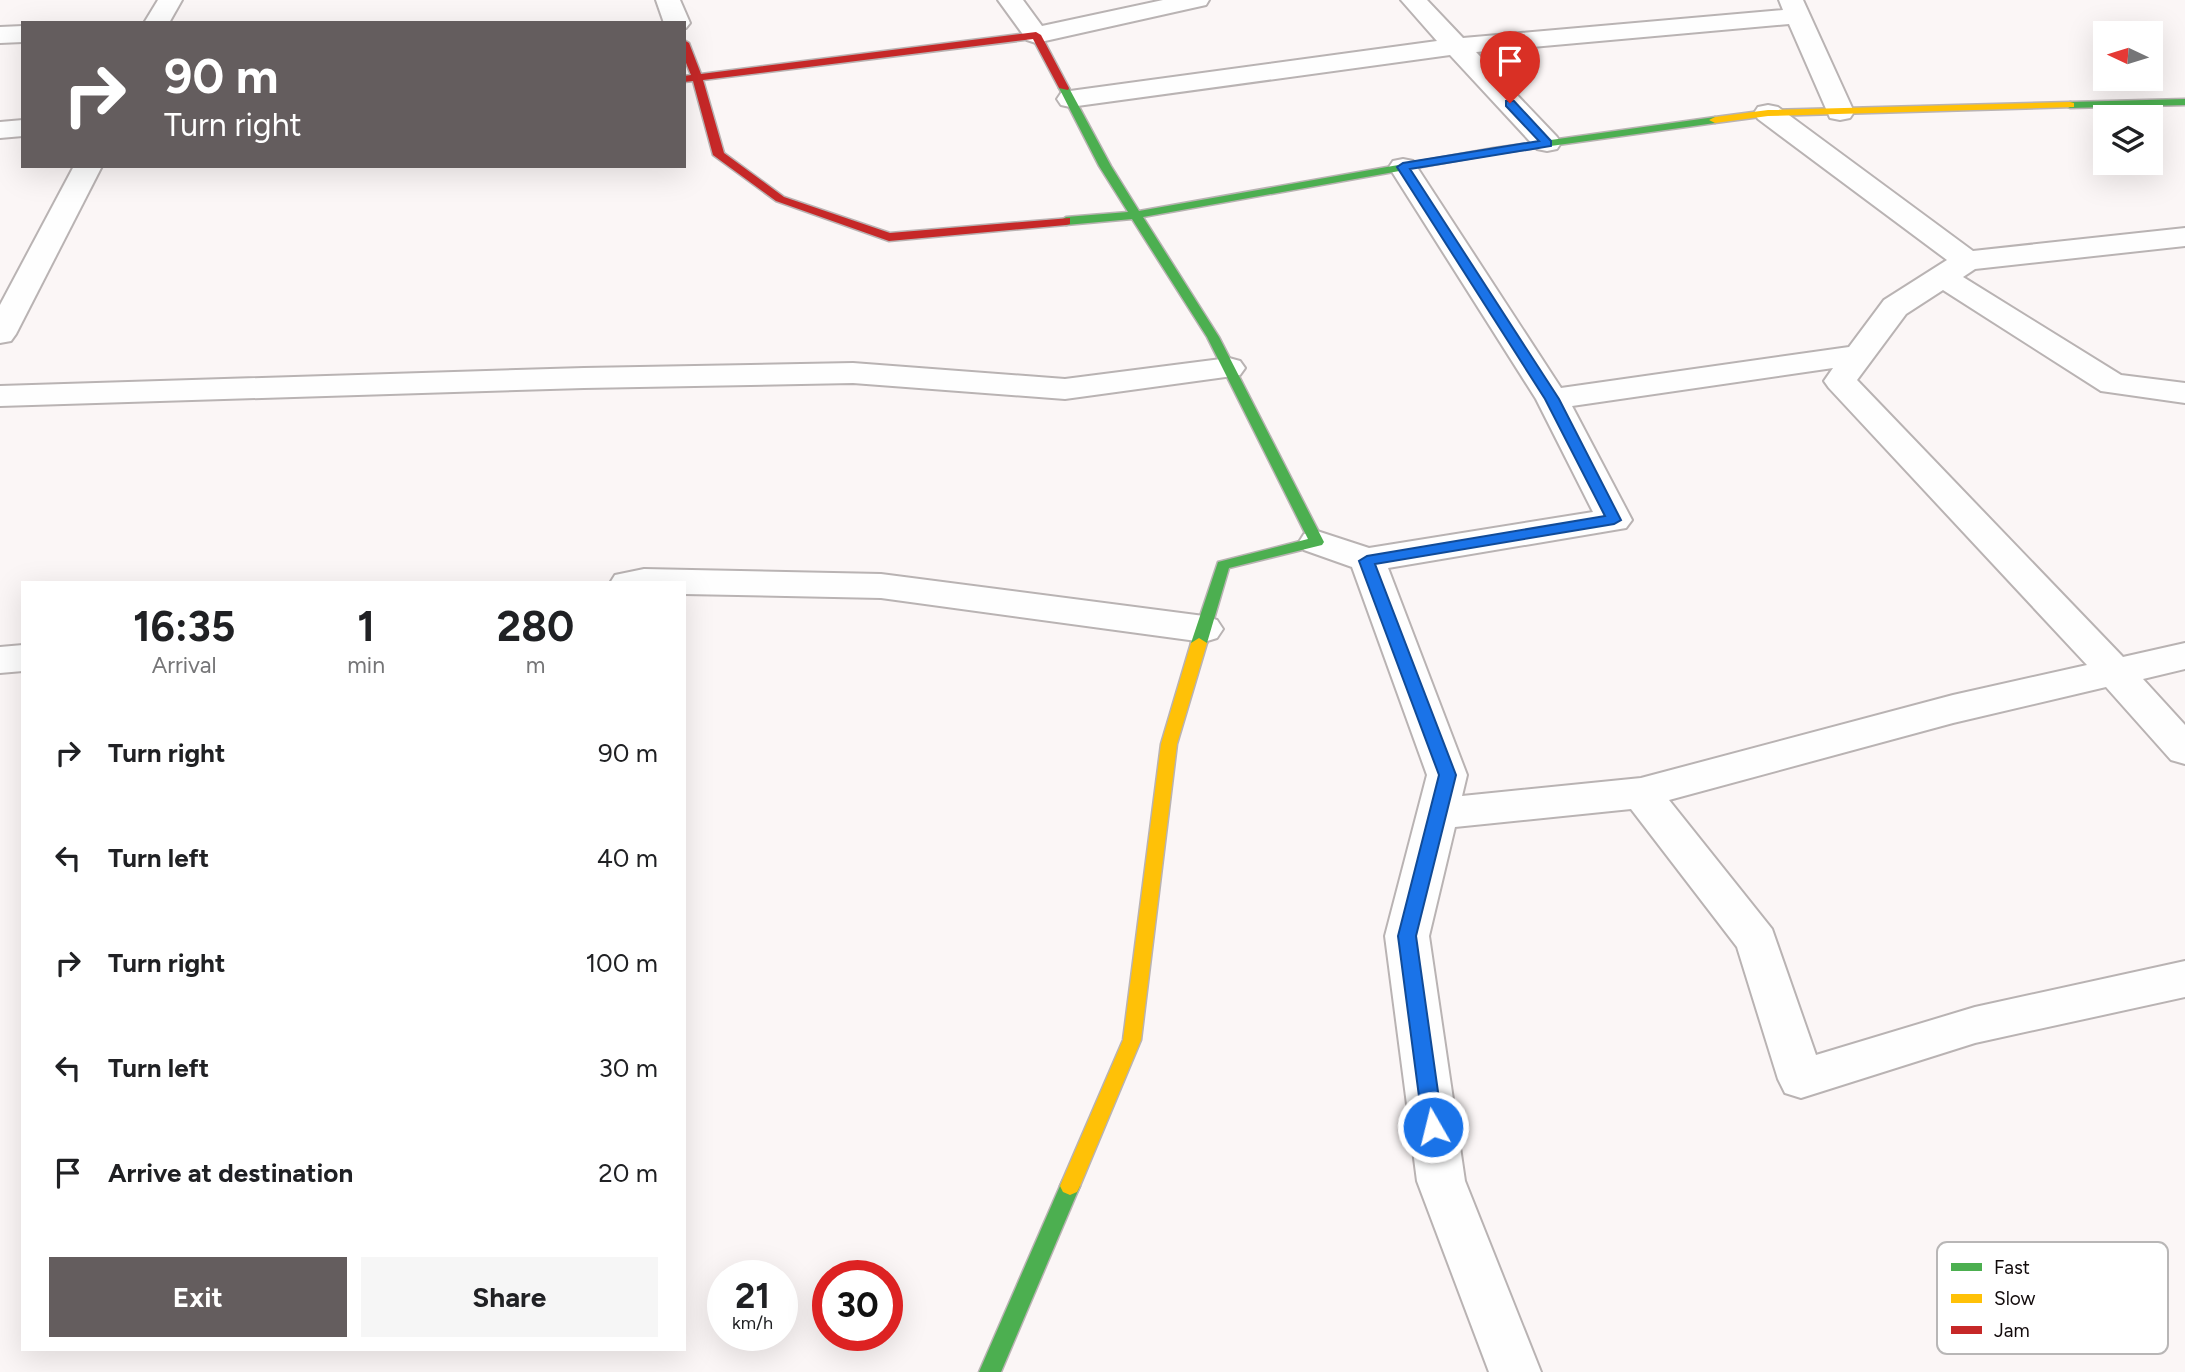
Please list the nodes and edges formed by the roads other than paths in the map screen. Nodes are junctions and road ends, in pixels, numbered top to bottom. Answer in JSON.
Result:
{"nodes":[{"id":1,"x":170,"y":0,"type":"edge"},
{"id":2,"x":668,"y":0,"type":"edge"},
{"id":3,"x":1010,"y":0,"type":"edge"},
{"id":4,"x":1197,"y":0,"type":"edge"},
{"id":5,"x":1413,"y":0,"type":"edge"},
{"id":6,"x":1795,"y":8,"type":"edge"},
{"id":7,"x":157,"y":21,"type":"edge"},
{"id":8,"x":676,"y":21,"type":"edge"},
{"id":9,"x":21,"y":34,"type":"edge"},
{"id":10,"x":0,"y":35,"type":"edge"},
{"id":11,"x":1035,"y":35,"type":"junction"},
{"id":12,"x":1458,"y":46,"type":"junction"},
{"id":13,"x":686,"y":53,"type":"edge"},
{"id":14,"x":691,"y":78,"type":"edge"},
{"id":15,"x":1070,"y":99,"type":"junction"},
{"id":16,"x":2185,"y":102,"type":"edge"},
{"id":17,"x":1840,"y":112,"type":"junction"},
{"id":18,"x":1768,"y":113,"type":"junction"},
{"id":19,"x":21,"y":128,"type":"edge"},
{"id":20,"x":0,"y":130,"type":"edge"},
{"id":21,"x":1547,"y":143,"type":"junction"},
{"id":22,"x":1403,"y":167,"type":"junction"},
{"id":23,"x":87,"y":168,"type":"edge"},
{"id":24,"x":1136,"y":215,"type":"junction"},
{"id":25,"x":2185,"y":237,"type":"edge"},
{"id":26,"x":1955,"y":269,"type":"junction"},
{"id":27,"x":0,"y":334,"type":"edge"},
{"id":28,"x":1859,"y":355,"type":"junction"},
{"id":29,"x":1228,"y":368,"type":"junction"},
{"id":30,"x":2185,"y":393,"type":"edge"},
{"id":31,"x":0,"y":396,"type":"edge"},
{"id":32,"x":1552,"y":399,"type":"junction"},
{"id":33,"x":1317,"y":542,"type":"junction"},
{"id":34,"x":1367,"y":561,"type":"junction"},
{"id":35,"x":686,"y":582,"type":"edge"},
{"id":36,"x":1204,"y":629,"type":"junction"},
{"id":37,"x":2185,"y":656,"type":"edge"},
{"id":38,"x":21,"y":658,"type":"edge"},
{"id":39,"x":0,"y":660,"type":"edge"},
{"id":40,"x":2114,"y":670,"type":"junction"},
{"id":41,"x":2185,"y":750,"type":"edge"},
{"id":42,"x":1641,"y":793,"type":"junction"},
{"id":43,"x":1438,"y":814,"type":"junction"},
{"id":44,"x":2185,"y":979,"type":"edge"},
{"id":45,"x":990,"y":1372,"type":"edge"},
{"id":46,"x":1515,"y":1372,"type":"edge"}],
"edges":[{"from":1,"to":7,"type":"street"},
{"from":2,"to":8,"type":"street"},
{"from":3,"to":11,"type":"street"},
{"from":4,"to":11,"type":"street"},
{"from":5,"to":12,"type":"street"},
{"from":6,"to":12,"type":"street"},
{"from":6,"to":17,"type":"street"},
{"from":9,"to":10,"type":"street"},
{"from":11,"to":14,"type":"street"},
{"from":11,"to":15,"type":"street"},
{"from":12,"to":15,"type":"street"},
{"from":12,"to":21,"type":"street"},
{"from":13,"to":14,"type":"street"},
{"from":14,"to":24,"type":"street"},
{"from":15,"to":24,"type":"street"},
{"from":16,"to":17,"type":"street"},
{"from":17,"to":18,"type":"street"},
{"from":18,"to":21,"type":"street"},
{"from":18,"to":26,"type":"street"},
{"from":19,"to":20,"type":"street"},
{"from":21,"to":22,"type":"street"},
{"from":22,"to":24,"type":"street"},
{"from":22,"to":32,"type":"street"},
{"from":23,"to":27,"type":"street"},
{"from":24,"to":29,"type":"street"},
{"from":25,"to":26,"type":"street"},
{"from":26,"to":28,"type":"street"},
{"from":26,"to":30,"type":"street"},
{"from":28,"to":32,"type":"street"},
{"from":28,"to":40,"type":"street"},
{"from":29,"to":31,"type":"street"},
{"from":29,"to":33,"type":"street"},
{"from":32,"to":34,"type":"street"},
{"from":33,"to":34,"type":"street"},
{"from":33,"to":36,"type":"street"},
{"from":34,"to":43,"type":"street"},
{"from":35,"to":36,"type":"street"},
{"from":36,"to":45,"type":"street"},
{"from":37,"to":40,"type":"street"},
{"from":38,"to":39,"type":"street"},
{"from":40,"to":41,"type":"street"},
{"from":40,"to":42,"type":"street"},
{"from":42,"to":43,"type":"street"},
{"from":42,"to":44,"type":"street"},
{"from":43,"to":46,"type":"street"}]}
